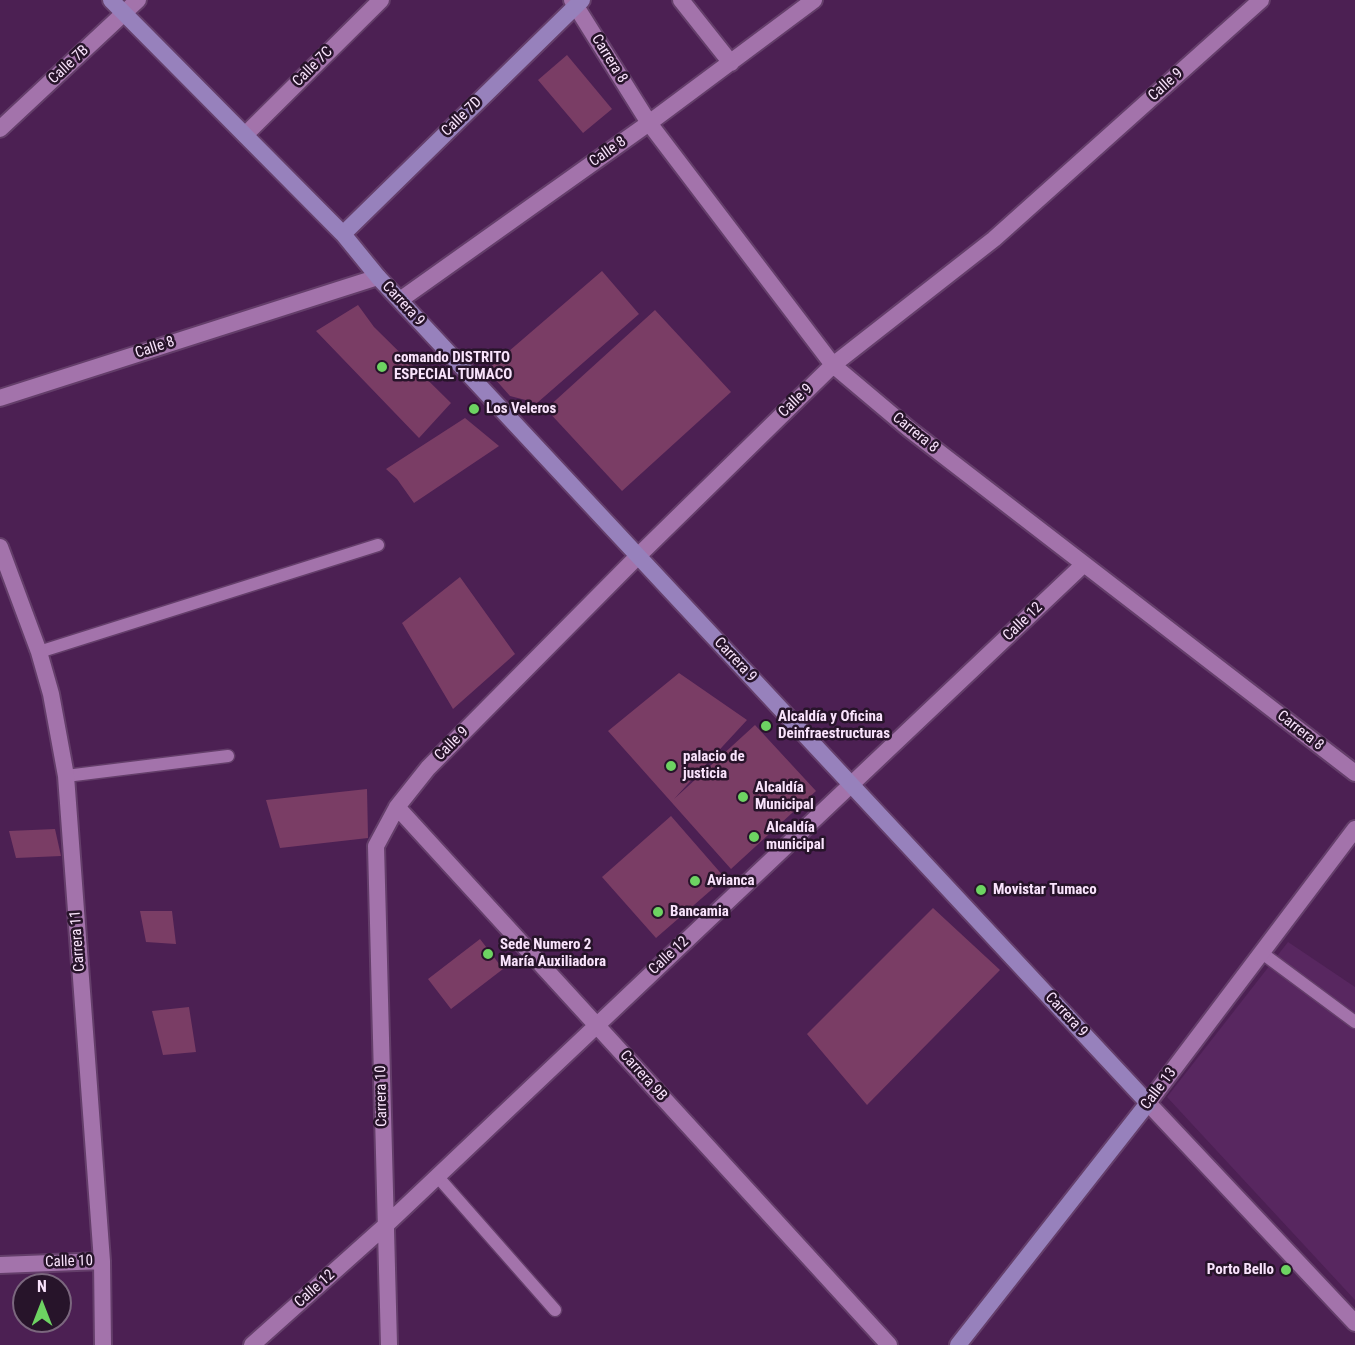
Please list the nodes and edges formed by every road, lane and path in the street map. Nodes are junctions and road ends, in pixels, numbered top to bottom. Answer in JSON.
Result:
{"nodes":[{"id":1,"x":111,"y":0,"type":"edge"},
{"id":2,"x":138,"y":0,"type":"edge"},
{"id":3,"x":381,"y":0,"type":"edge"},
{"id":4,"x":681,"y":0,"type":"edge"},
{"id":5,"x":814,"y":0,"type":"edge"},
{"id":6,"x":1261,"y":0,"type":"edge"},
{"id":7,"x":577,"y":2,"type":"edge"},
{"id":8,"x":124,"y":14,"type":"junction"},
{"id":9,"x":731,"y":63,"type":"junction"},
{"id":10,"x":649,"y":123,"type":"junction"},
{"id":11,"x":0,"y":129,"type":"edge"},
{"id":12,"x":245,"y":135,"type":"junction"},
{"id":13,"x":343,"y":234,"type":"junction"},
{"id":14,"x":378,"y":277,"type":"junction"},
{"id":15,"x":400,"y":300,"type":"junction"},
{"id":16,"x":833,"y":365,"type":"junction"},
{"id":17,"x":0,"y":398,"type":"edge"},
{"id":18,"x":378,"y":545,"type":"dead end"},
{"id":19,"x":0,"y":547,"type":"edge"},
{"id":20,"x":638,"y":556,"type":"junction"},
{"id":21,"x":1084,"y":564,"type":"junction"},
{"id":22,"x":39,"y":652,"type":"junction"},
{"id":23,"x":228,"y":756,"type":"dead end"},
{"id":24,"x":1355,"y":773,"type":"edge"},
{"id":25,"x":66,"y":776,"type":"junction"},
{"id":26,"x":852,"y":786,"type":"junction"},
{"id":27,"x":397,"y":807,"type":"junction"},
{"id":28,"x":1355,"y":829,"type":"edge"},
{"id":29,"x":376,"y":846,"type":"joint"},
{"id":30,"x":1262,"y":953,"type":"junction"},
{"id":31,"x":1355,"y":1022,"type":"edge"},
{"id":32,"x":596,"y":1024,"type":"junction"},
{"id":33,"x":1148,"y":1103,"type":"junction"},
{"id":34,"x":437,"y":1176,"type":"junction"},
{"id":35,"x":385,"y":1226,"type":"junction"},
{"id":36,"x":102,"y":1261,"type":"junction"},
{"id":37,"x":0,"y":1265,"type":"edge"},
{"id":38,"x":555,"y":1310,"type":"dead end"},
{"id":39,"x":1355,"y":1323,"type":"edge"},
{"id":40,"x":103,"y":1345,"type":"edge"},
{"id":41,"x":252,"y":1345,"type":"edge"},
{"id":42,"x":389,"y":1345,"type":"edge"},
{"id":43,"x":889,"y":1345,"type":"edge"},
{"id":44,"x":958,"y":1345,"type":"edge"}],
"edges":[{"from":1,"to":8,"type":"main road","name":"Carrera 9"},
{"from":2,"to":8,"type":"street","name":"Calle 7B"},
{"from":3,"to":12,"type":"street","name":"Calle 7C"},
{"from":4,"to":9,"type":"street"},
{"from":5,"to":9,"type":"street","name":"Calle 8"},
{"from":6,"to":16,"type":"street","name":"Calle 9"},
{"from":7,"to":10,"type":"street","name":"Carrera 8"},
{"from":7,"to":13,"type":"main road","name":"Calle 7D"},
{"from":8,"to":11,"type":"street","name":"Calle 7B"},
{"from":8,"to":12,"type":"main road","name":"Carrera 9"},
{"from":9,"to":10,"type":"street","name":"Calle 8"},
{"from":10,"to":15,"type":"street","name":"Calle 8"},
{"from":10,"to":16,"type":"street","name":"Carrera 8"},
{"from":12,"to":13,"type":"main road","name":"Carrera 9"},
{"from":13,"to":14,"type":"main road","name":"Carrera 9"},
{"from":14,"to":15,"type":"main road","name":"Carrera 9"},
{"from":14,"to":17,"type":"street","name":"Calle 8"},
{"from":15,"to":20,"type":"main road","name":"Carrera 9"},
{"from":16,"to":20,"type":"street","name":"Calle 9"},
{"from":16,"to":21,"type":"street","name":"Carrera 8"},
{"from":18,"to":22,"type":"lane"},
{"from":19,"to":22,"type":"street","name":"Carrera 11"},
{"from":20,"to":26,"type":"main road","name":"Carrera 9"},
{"from":20,"to":27,"type":"street","name":"Calle 9"},
{"from":21,"to":24,"type":"street","name":"Carrera 8"},
{"from":21,"to":26,"type":"street","name":"Calle 12"},
{"from":22,"to":25,"type":"street","name":"Carrera 11"},
{"from":23,"to":25,"type":"lane"},
{"from":25,"to":36,"type":"street","name":"Carrera 11"},
{"from":26,"to":32,"type":"street","name":"Calle 12"},
{"from":26,"to":33,"type":"main road","name":"Carrera 9"},
{"from":27,"to":29,"type":"street","name":"Calle 9"},
{"from":27,"to":32,"type":"street","name":"Carrera 9B"},
{"from":28,"to":30,"type":"street","name":"Calle 13"},
{"from":29,"to":35,"type":"street","name":"Carrera 10"},
{"from":30,"to":31,"type":"lane"},
{"from":30,"to":33,"type":"street","name":"Calle 13"},
{"from":32,"to":34,"type":"street","name":"Calle 12"},
{"from":32,"to":43,"type":"street","name":"Carrera 9B"},
{"from":33,"to":39,"type":"street","name":"Carrera 9"},
{"from":33,"to":44,"type":"main road","name":"Calle 13"},
{"from":34,"to":35,"type":"street","name":"Calle 12"},
{"from":34,"to":38,"type":"lane"},
{"from":35,"to":41,"type":"street","name":"Calle 12"},
{"from":35,"to":42,"type":"street","name":"Carrera 10"},
{"from":36,"to":37,"type":"street","name":"Calle 10"},
{"from":36,"to":40,"type":"street","name":"Carrera 11"}]}
